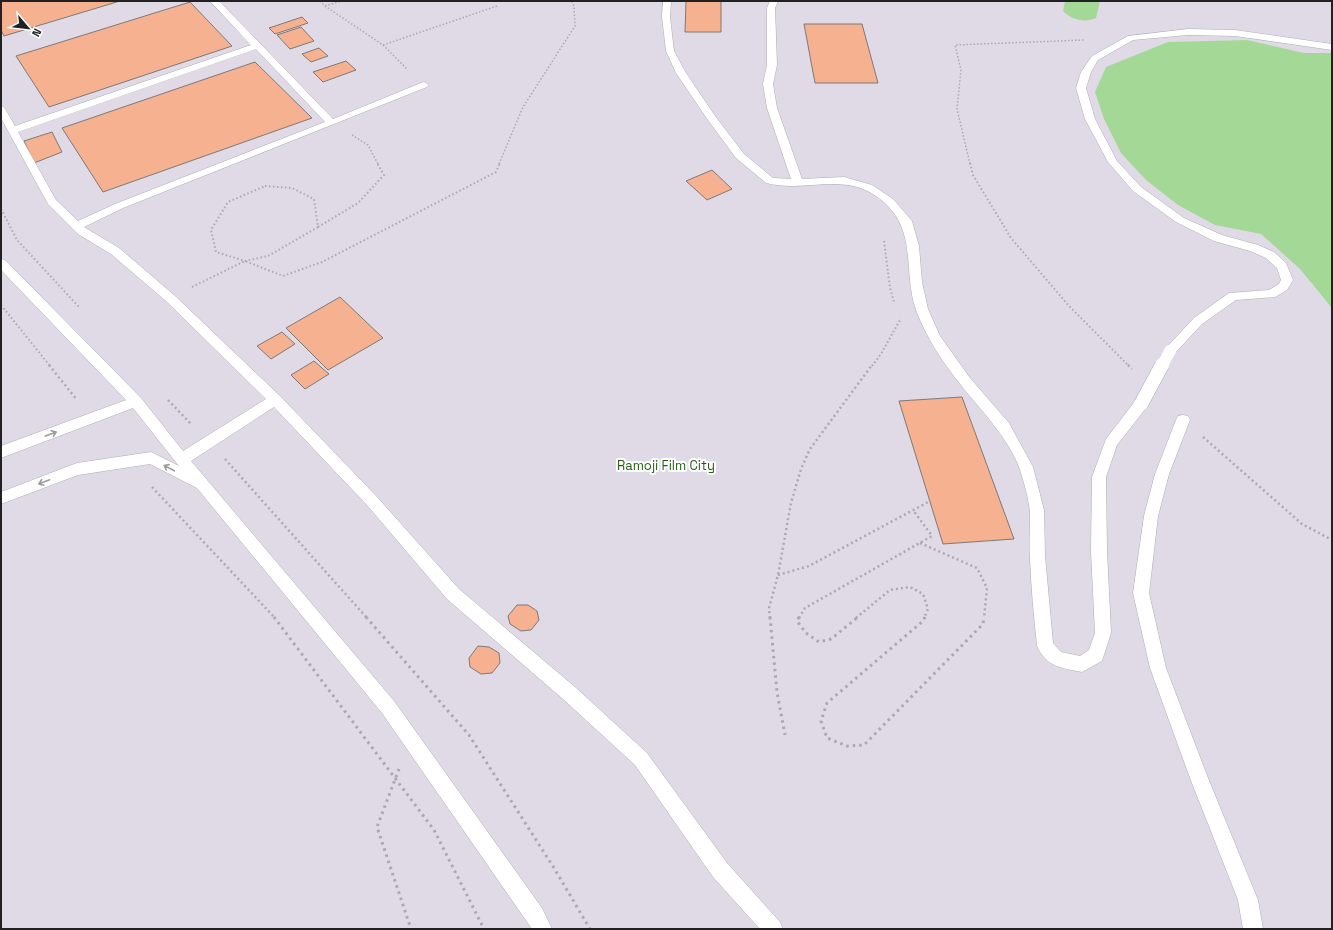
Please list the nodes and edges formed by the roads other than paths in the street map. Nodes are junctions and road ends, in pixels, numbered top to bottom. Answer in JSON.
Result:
{"nodes":[{"id":1,"x":214,"y":1,"type":"edge"},
{"id":2,"x":667,"y":1,"type":"edge"},
{"id":3,"x":774,"y":1,"type":"edge"},
{"id":4,"x":257,"y":46,"type":"junction"},
{"id":5,"x":1332,"y":47,"type":"edge"},
{"id":6,"x":424,"y":85,"type":"road end"},
{"id":7,"x":1,"y":109,"type":"edge"},
{"id":8,"x":331,"y":123,"type":"junction"},
{"id":9,"x":8,"y":128,"type":"edge"},
{"id":10,"x":798,"y":183,"type":"junction"},
{"id":11,"x":77,"y":226,"type":"junction"},
{"id":12,"x":1,"y":263,"type":"edge"},
{"id":13,"x":275,"y":400,"type":"junction"},
{"id":14,"x":136,"y":402,"type":"junction"},
{"id":15,"x":1183,"y":420,"type":"road end"},
{"id":16,"x":1,"y":452,"type":"edge"},
{"id":17,"x":182,"y":459,"type":"junction"},
{"id":18,"x":203,"y":486,"type":"junction"},
{"id":19,"x":1,"y":498,"type":"edge"},
{"id":20,"x":542,"y":929,"type":"edge"},
{"id":21,"x":773,"y":929,"type":"edge"},
{"id":22,"x":1253,"y":929,"type":"edge"}],
"edges":[{"from":1,"to":4,"type":"lane"},
{"from":2,"to":10,"type":"lane"},
{"from":3,"to":10,"type":"lane"},
{"from":4,"to":8,"type":"lane"},
{"from":4,"to":9,"type":"lane"},
{"from":5,"to":10,"type":"lane","bridge":true},
{"from":6,"to":8,"type":"lane"},
{"from":7,"to":9,"type":"lane"},
{"from":8,"to":11,"type":"lane"},
{"from":9,"to":11,"type":"lane"},
{"from":11,"to":13,"type":"lane"},
{"from":12,"to":14,"type":"lane"},
{"from":13,"to":17,"type":"lane"},
{"from":13,"to":21,"type":"lane"},
{"from":16,"to":14,"type":"lane","one_way":true},
{"from":14,"to":17,"type":"lane"},
{"from":15,"to":22,"type":"lane"},
{"from":17,"to":18,"type":"lane"},
{"from":18,"to":19,"type":"lane","one_way":true},
{"from":18,"to":20,"type":"lane"}]}
